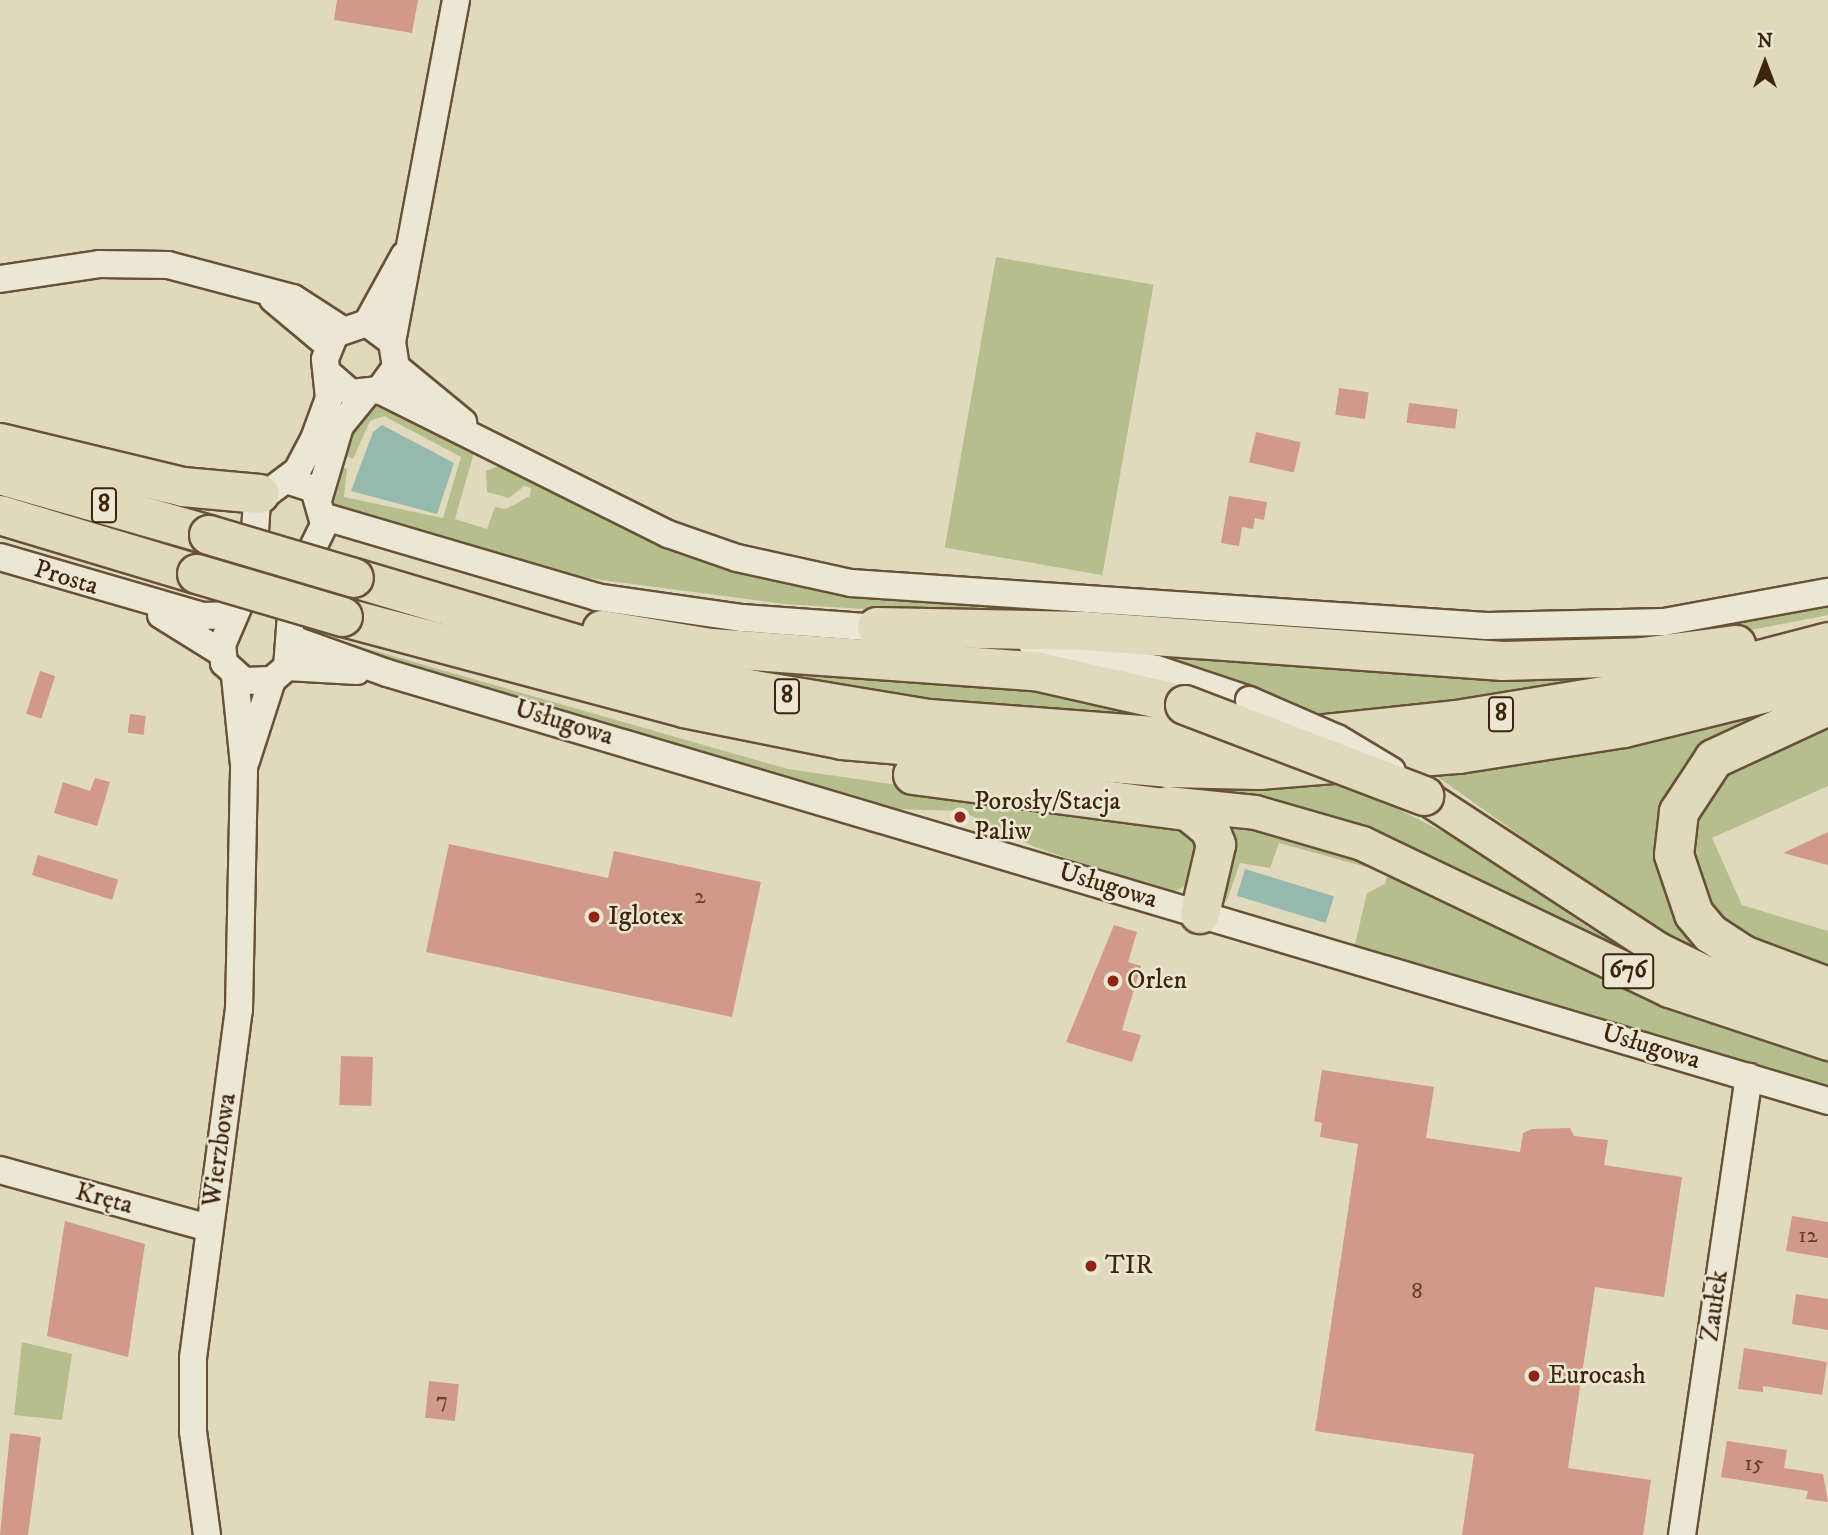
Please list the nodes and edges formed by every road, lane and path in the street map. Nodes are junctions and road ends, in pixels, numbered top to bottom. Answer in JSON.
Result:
{"nodes":[{"id":1,"x":456,"y":0,"type":"edge"},
{"id":2,"x":417,"y":233,"type":"junction"},
{"id":3,"x":0,"y":279,"type":"edge"},
{"id":4,"x":367,"y":323,"type":"junction"},
{"id":5,"x":334,"y":337,"type":"junction"},
{"id":6,"x":394,"y":354,"type":"junction"},
{"id":7,"x":328,"y":373,"type":"junction"},
{"id":8,"x":372,"y":392,"type":"junction"},
{"id":9,"x":479,"y":438,"type":"junction"},
{"id":10,"x":0,"y":443,"type":"edge"},
{"id":11,"x":0,"y":475,"type":"edge"},
{"id":12,"x":273,"y":487,"type":"junction"},
{"id":13,"x":322,"y":507,"type":"junction"},
{"id":14,"x":0,"y":515,"type":"edge"},
{"id":15,"x":0,"y":557,"type":"edge"},
{"id":16,"x":1828,"y":592,"type":"edge"},
{"id":17,"x":418,"y":596,"type":"junction"},
{"id":18,"x":132,"y":598,"type":"junction"},
{"id":19,"x":234,"y":615,"type":"junction"},
{"id":20,"x":877,"y":627,"type":"junction"},
{"id":21,"x":1828,"y":629,"type":"edge"},
{"id":22,"x":292,"y":639,"type":"junction"},
{"id":23,"x":1828,"y":642,"type":"edge"},
{"id":24,"x":222,"y":653,"type":"junction"},
{"id":25,"x":514,"y":666,"type":"junction"},
{"id":26,"x":387,"y":673,"type":"junction"},
{"id":27,"x":279,"y":674,"type":"junction"},
{"id":28,"x":235,"y":677,"type":"junction"},
{"id":29,"x":1828,"y":678,"type":"edge"},
{"id":30,"x":1828,"y":705,"type":"edge"},
{"id":31,"x":244,"y":765,"type":"junction"},
{"id":32,"x":1424,"y":796,"type":"junction"},
{"id":33,"x":1149,"y":802,"type":"junction"},
{"id":34,"x":1200,"y":914,"type":"junction"},
{"id":35,"x":1828,"y":987,"type":"edge"},
{"id":36,"x":1828,"y":1013,"type":"edge"},
{"id":37,"x":1828,"y":1043,"type":"edge"},
{"id":38,"x":1749,"y":1077,"type":"junction"},
{"id":39,"x":1828,"y":1101,"type":"edge"},
{"id":40,"x":0,"y":1170,"type":"edge"},
{"id":41,"x":209,"y":1228,"type":"junction"},
{"id":42,"x":207,"y":1535,"type":"edge"},
{"id":43,"x":1682,"y":1535,"type":"edge"}],
"edges":[{"from":1,"to":2,"type":"street"},
{"from":2,"to":4,"type":"street"},
{"from":2,"to":6,"type":"street"},
{"from":3,"to":5,"type":"street"},
{"from":4,"to":5,"type":"street"},
{"from":4,"to":6,"type":"street"},
{"from":5,"to":7,"type":"street"},
{"from":6,"to":8,"type":"street"},
{"from":6,"to":9,"type":"street"},
{"from":7,"to":8,"type":"street"},
{"from":7,"to":12,"type":"street"},
{"from":8,"to":9,"type":"street"},
{"from":8,"to":13,"type":"street","name":"Wierzbowa"},
{"from":9,"to":16,"type":"street"},
{"from":10,"to":12,"type":"highway"},
{"from":11,"to":17,"type":"highway","number":"8","bridge":true},
{"from":12,"to":13,"type":"street"},
{"from":12,"to":19,"type":"street"},
{"from":13,"to":20,"type":"street"},
{"from":13,"to":22,"type":"street","name":"Wierzbowa"},
{"from":14,"to":25,"type":"highway","number":"8","bridge":true},
{"from":15,"to":18,"type":"street","name":"Prosta"},
{"from":17,"to":23,"type":"highway","number":"8"},
{"from":17,"to":32,"type":"highway","bridge":true},
{"from":18,"to":19,"type":"street","name":"Prosta"},
{"from":18,"to":24,"type":"street","name":"Prosta"},
{"from":19,"to":24,"type":"street"},
{"from":20,"to":21,"type":"highway"},
{"from":20,"to":32,"type":"street","bridge":true},
{"from":22,"to":26,"type":"street"},
{"from":22,"to":27,"type":"street","name":"Wierzbowa"},
{"from":24,"to":28,"type":"street"},
{"from":25,"to":29,"type":"highway","number":"8"},
{"from":25,"to":33,"type":"highway"},
{"from":26,"to":27,"type":"street"},
{"from":26,"to":34,"type":"street","name":"Usługowa"},
{"from":27,"to":28,"type":"street"},
{"from":27,"to":31,"type":"street","name":"Wierzbowa"},
{"from":28,"to":31,"type":"street","name":"Wierzbowa"},
{"from":30,"to":35,"type":"highway"},
{"from":31,"to":41,"type":"street","name":"Wierzbowa"},
{"from":32,"to":36,"type":"main road","number":"676"},
{"from":33,"to":34,"type":"highway"},
{"from":33,"to":37,"type":"main road","number":"676"},
{"from":34,"to":38,"type":"street","name":"Usługowa"},
{"from":38,"to":39,"type":"street","name":"Usługowa"},
{"from":38,"to":43,"type":"street","name":"Zaułek"},
{"from":40,"to":41,"type":"street","name":"Kręta"},
{"from":41,"to":42,"type":"street","name":"Wierzbowa"}]}
